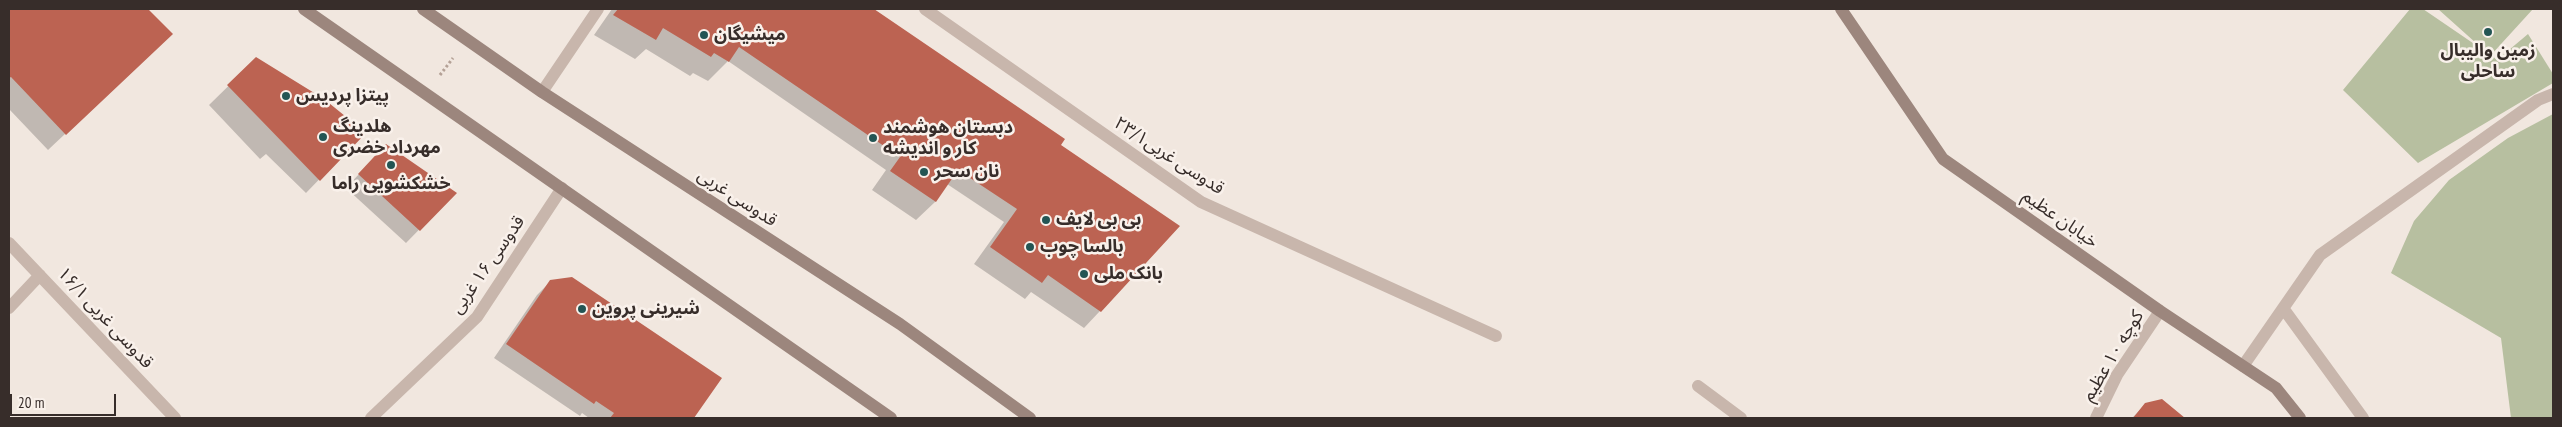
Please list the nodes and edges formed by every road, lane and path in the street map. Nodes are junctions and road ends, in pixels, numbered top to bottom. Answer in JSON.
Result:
{"nodes":[{"id":1,"x":304,"y":9,"type":"edge"},
{"id":2,"x":423,"y":9,"type":"edge"},
{"id":3,"x":598,"y":9,"type":"edge"},
{"id":4,"x":925,"y":9,"type":"edge"},
{"id":5,"x":1840,"y":9,"type":"edge"},
{"id":6,"x":467,"y":40,"type":"junction"},
{"id":7,"x":542,"y":92,"type":"junction"},
{"id":8,"x":425,"y":93,"type":"junction"},
{"id":9,"x":2553,"y":94,"type":"edge"},
{"id":10,"x":562,"y":188,"type":"junction"},
{"id":11,"x":9,"y":243,"type":"edge"},
{"id":12,"x":40,"y":275,"type":"junction"},
{"id":13,"x":9,"y":308,"type":"edge"},
{"id":14,"x":2283,"y":308,"type":"junction"},
{"id":15,"x":2160,"y":311,"type":"junction"},
{"id":16,"x":1496,"y":336,"type":"dead end"},
{"id":17,"x":2243,"y":366,"type":"junction"},
{"id":18,"x":1698,"y":386,"type":"dead end"},
{"id":19,"x":175,"y":418,"type":"edge"},
{"id":20,"x":371,"y":418,"type":"edge"},
{"id":21,"x":891,"y":418,"type":"edge"},
{"id":22,"x":1030,"y":418,"type":"edge"},
{"id":23,"x":1741,"y":418,"type":"edge"},
{"id":24,"x":2096,"y":418,"type":"edge"},
{"id":25,"x":2300,"y":418,"type":"edge"},
{"id":26,"x":2363,"y":418,"type":"edge"}],
"edges":[{"from":1,"to":8,"type":"main road"},
{"from":2,"to":6,"type":"main road","name":"قدوسی غربی"},
{"from":3,"to":7,"type":"street"},
{"from":4,"to":16,"type":"street","name":"قدوسی غربی۲۳/۱"},
{"from":5,"to":15,"type":"main road","name":"خیابان عظیم"},
{"from":6,"to":7,"type":"main road","name":"قدوسی غربی"},
{"from":6,"to":8,"type":"path"},
{"from":7,"to":22,"type":"main road","name":"قدوسی غربی"},
{"from":8,"to":10,"type":"main road"},
{"from":9,"to":14,"type":"street"},
{"from":10,"to":20,"type":"street","name":"قدوسی ۱۶ غربی"},
{"from":10,"to":21,"type":"main road"},
{"from":11,"to":12,"type":"street","name":"۱۶/۱ قدوسی غربی"},
{"from":12,"to":13,"type":"street"},
{"from":12,"to":19,"type":"street","name":"۱۶/۱ قدوسی غربی"},
{"from":14,"to":17,"type":"street"},
{"from":14,"to":26,"type":"street"},
{"from":15,"to":17,"type":"main road","name":"خیابان عظیم"},
{"from":15,"to":24,"type":"street","name":"کوچه ۱۰ عظیم"},
{"from":17,"to":25,"type":"main road","name":"خیابان عظیم"},
{"from":18,"to":23,"type":"street"}]}
